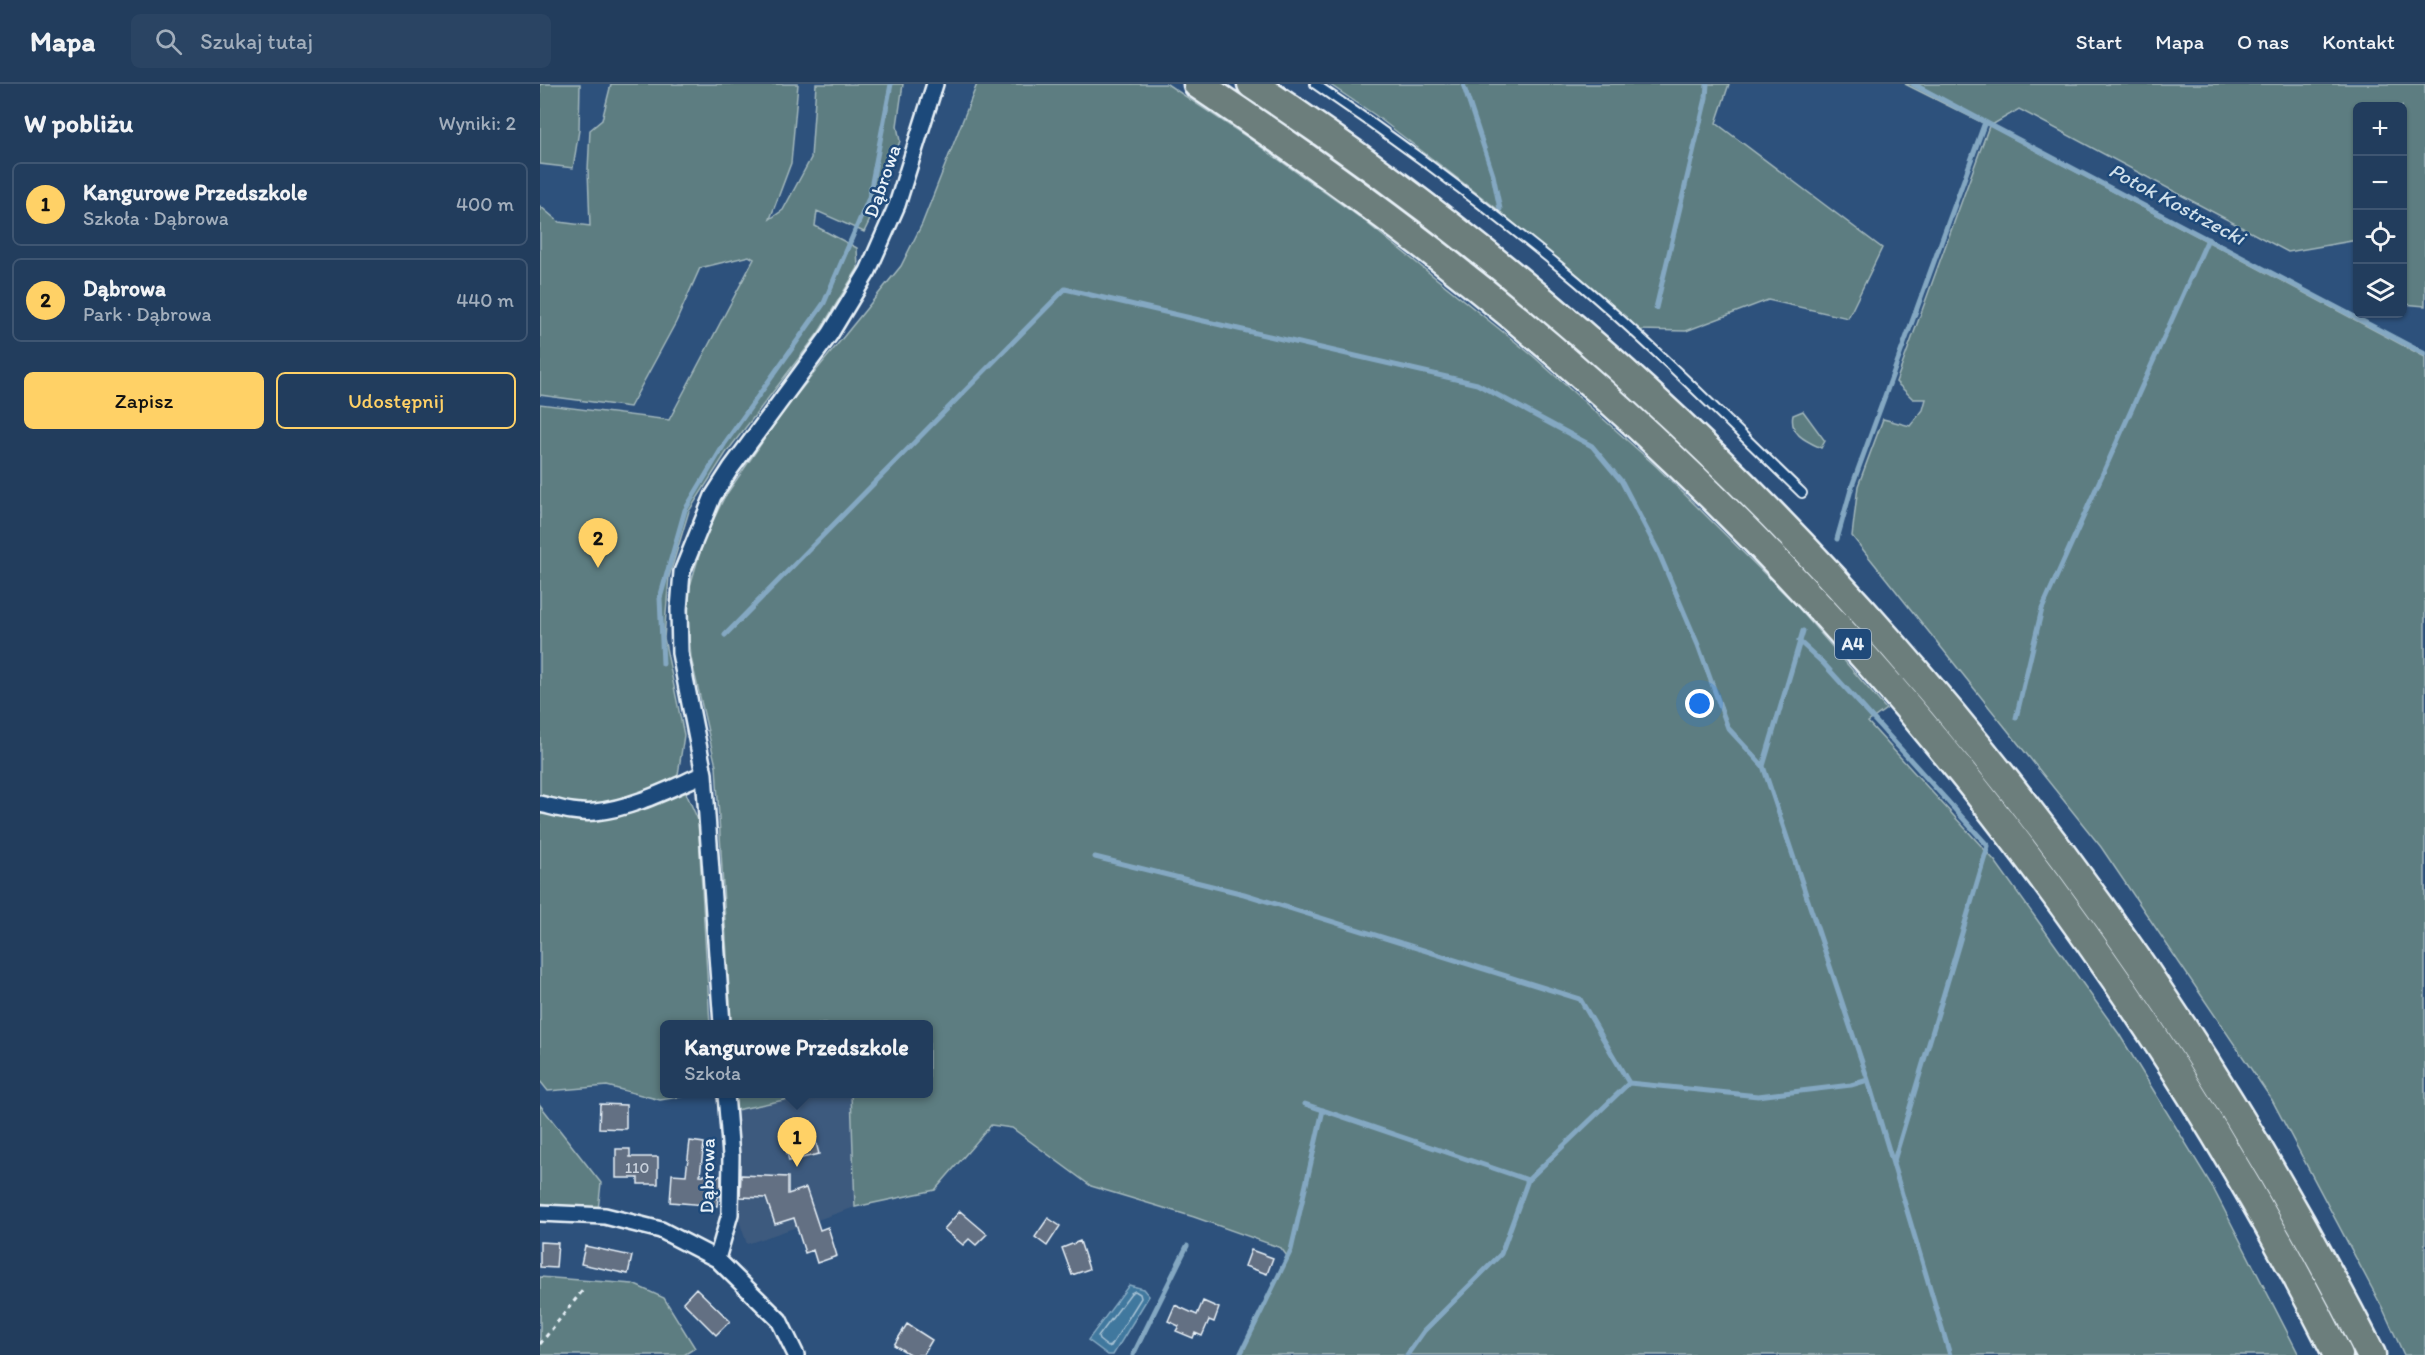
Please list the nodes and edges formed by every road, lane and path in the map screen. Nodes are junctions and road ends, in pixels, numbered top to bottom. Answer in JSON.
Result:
{"nodes":[{"id":1,"x":935,"y":84,"type":"edge"},
{"id":2,"x":1198,"y":84,"type":"edge"},
{"id":3,"x":1252,"y":84,"type":"edge"},
{"id":4,"x":1315,"y":84,"type":"edge"},
{"id":5,"x":1802,"y":493,"type":"dead end"},
{"id":6,"x":704,"y":774,"type":"junction"},
{"id":7,"x":540,"y":804,"type":"edge"},
{"id":8,"x":722,"y":1020,"type":"edge"},
{"id":9,"x":726,"y":1098,"type":"edge"},
{"id":10,"x":540,"y":1213,"type":"edge"},
{"id":11,"x":717,"y":1259,"type":"junction"},
{"id":12,"x":583,"y":1290,"type":"dead end"},
{"id":13,"x":540,"y":1344,"type":"edge"},
{"id":14,"x":796,"y":1355,"type":"edge"},
{"id":15,"x":2338,"y":1355,"type":"edge"},
{"id":16,"x":2371,"y":1355,"type":"edge"}],
"edges":[{"from":1,"to":6,"type":"street","name":"Dąbrowa"},
{"from":2,"to":15,"type":"highway","number":"A4"},
{"from":3,"to":16,"type":"highway","number":"A4"},
{"from":4,"to":5,"type":"lane"},
{"from":6,"to":7,"type":"street"},
{"from":6,"to":8,"type":"street","name":"Dąbrowa"},
{"from":9,"to":11,"type":"street","name":"Dąbrowa"},
{"from":10,"to":11,"type":"street"},
{"from":11,"to":14,"type":"street"},
{"from":12,"to":13,"type":"path"}]}
